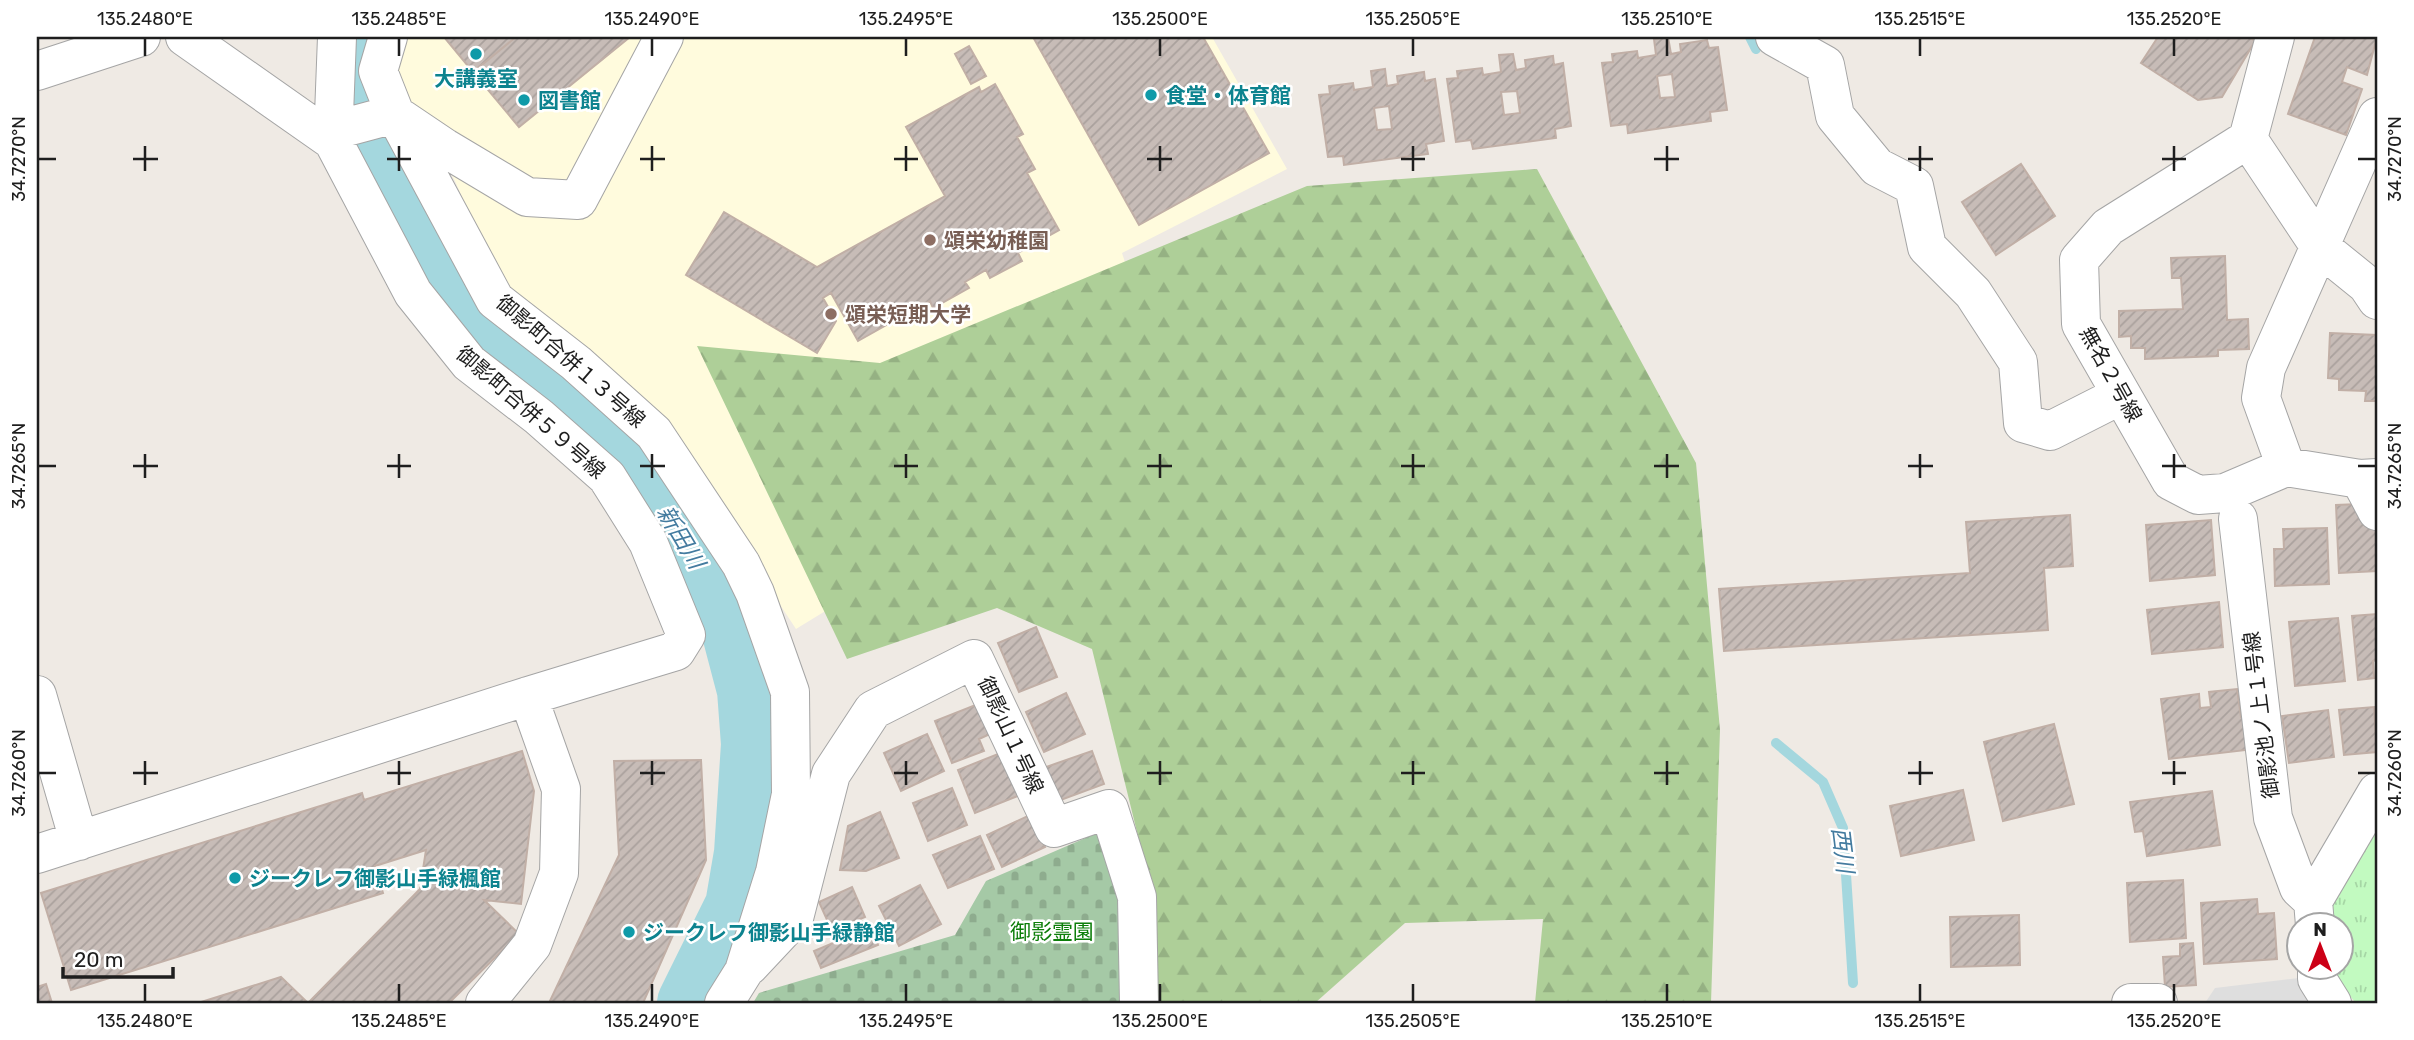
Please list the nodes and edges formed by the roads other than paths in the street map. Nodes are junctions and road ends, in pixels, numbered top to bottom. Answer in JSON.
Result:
{"nodes":[{"id":1,"x":141,"y":37,"type":"edge"},
{"id":2,"x":185,"y":37,"type":"edge"},
{"id":3,"x":337,"y":37,"type":"edge"},
{"id":4,"x":388,"y":37,"type":"edge"},
{"id":5,"x":664,"y":37,"type":"edge"},
{"id":6,"x":1776,"y":37,"type":"edge"},
{"id":7,"x":2275,"y":37,"type":"edge"},
{"id":8,"x":37,"y":71,"type":"edge"},
{"id":9,"x":393,"y":115,"type":"junction"},
{"id":10,"x":2377,"y":117,"type":"edge"},
{"id":11,"x":338,"y":135,"type":"junction"},
{"id":12,"x":2248,"y":139,"type":"junction"},
{"id":13,"x":2320,"y":247,"type":"junction"},
{"id":14,"x":2377,"y":300,"type":"edge"},
{"id":15,"x":2121,"y":395,"type":"junction"},
{"id":16,"x":2287,"y":467,"type":"junction"},
{"id":17,"x":2371,"y":489,"type":"edge"},
{"id":18,"x":2238,"y":519,"type":"dead end"},
{"id":19,"x":37,"y":695,"type":"edge"},
{"id":20,"x":528,"y":696,"type":"junction"},
{"id":21,"x":2377,"y":792,"type":"edge"},
{"id":22,"x":79,"y":841,"type":"junction"},
{"id":23,"x":37,"y":854,"type":"edge"},
{"id":24,"x":2313,"y":911,"type":"edge"},
{"id":25,"x":2315,"y":911,"type":"edge"},
{"id":26,"x":744,"y":971,"type":"junction"},
{"id":27,"x":2318,"y":981,"type":"edge"},
{"id":28,"x":485,"y":1003,"type":"edge"},
{"id":29,"x":724,"y":1003,"type":"edge"},
{"id":30,"x":1139,"y":1003,"type":"edge"},
{"id":31,"x":2131,"y":1003,"type":"edge"},
{"id":32,"x":2158,"y":1003,"type":"edge"},
{"id":33,"x":2332,"y":1003,"type":"edge"}],
"edges":[{"from":1,"to":8,"type":"street"},
{"from":2,"to":11,"type":"street"},
{"from":3,"to":11,"type":"street"},
{"from":4,"to":9,"type":"street","name":"御影町合併１３号線"},
{"from":5,"to":9,"type":"street"},
{"from":6,"to":15,"type":"street"},
{"from":7,"to":12,"type":"street"},
{"from":9,"to":11,"type":"street"},
{"from":9,"to":26,"type":"street","name":"御影町合併１３号線"},
{"from":10,"to":13,"type":"street"},
{"from":11,"to":20,"type":"street","name":"御影町合併５９号線"},
{"from":12,"to":13,"type":"street"},
{"from":12,"to":15,"type":"street","name":"無名２号線"},
{"from":13,"to":14,"type":"street"},
{"from":13,"to":16,"type":"street"},
{"from":15,"to":16,"type":"street","name":"無名２号線"},
{"from":16,"to":17,"type":"street"},
{"from":18,"to":24,"type":"street","name":"御影池ノ上１号線"},
{"from":19,"to":22,"type":"street"},
{"from":20,"to":22,"type":"street"},
{"from":20,"to":28,"type":"street"},
{"from":21,"to":25,"type":"street"},
{"from":22,"to":23,"type":"street"},
{"from":26,"to":29,"type":"street","name":"御影町合併１３号線"},
{"from":26,"to":30,"type":"street","name":"御影山１号線"},
{"from":27,"to":33,"type":"street"},
{"from":31,"to":32,"type":"street"}]}
